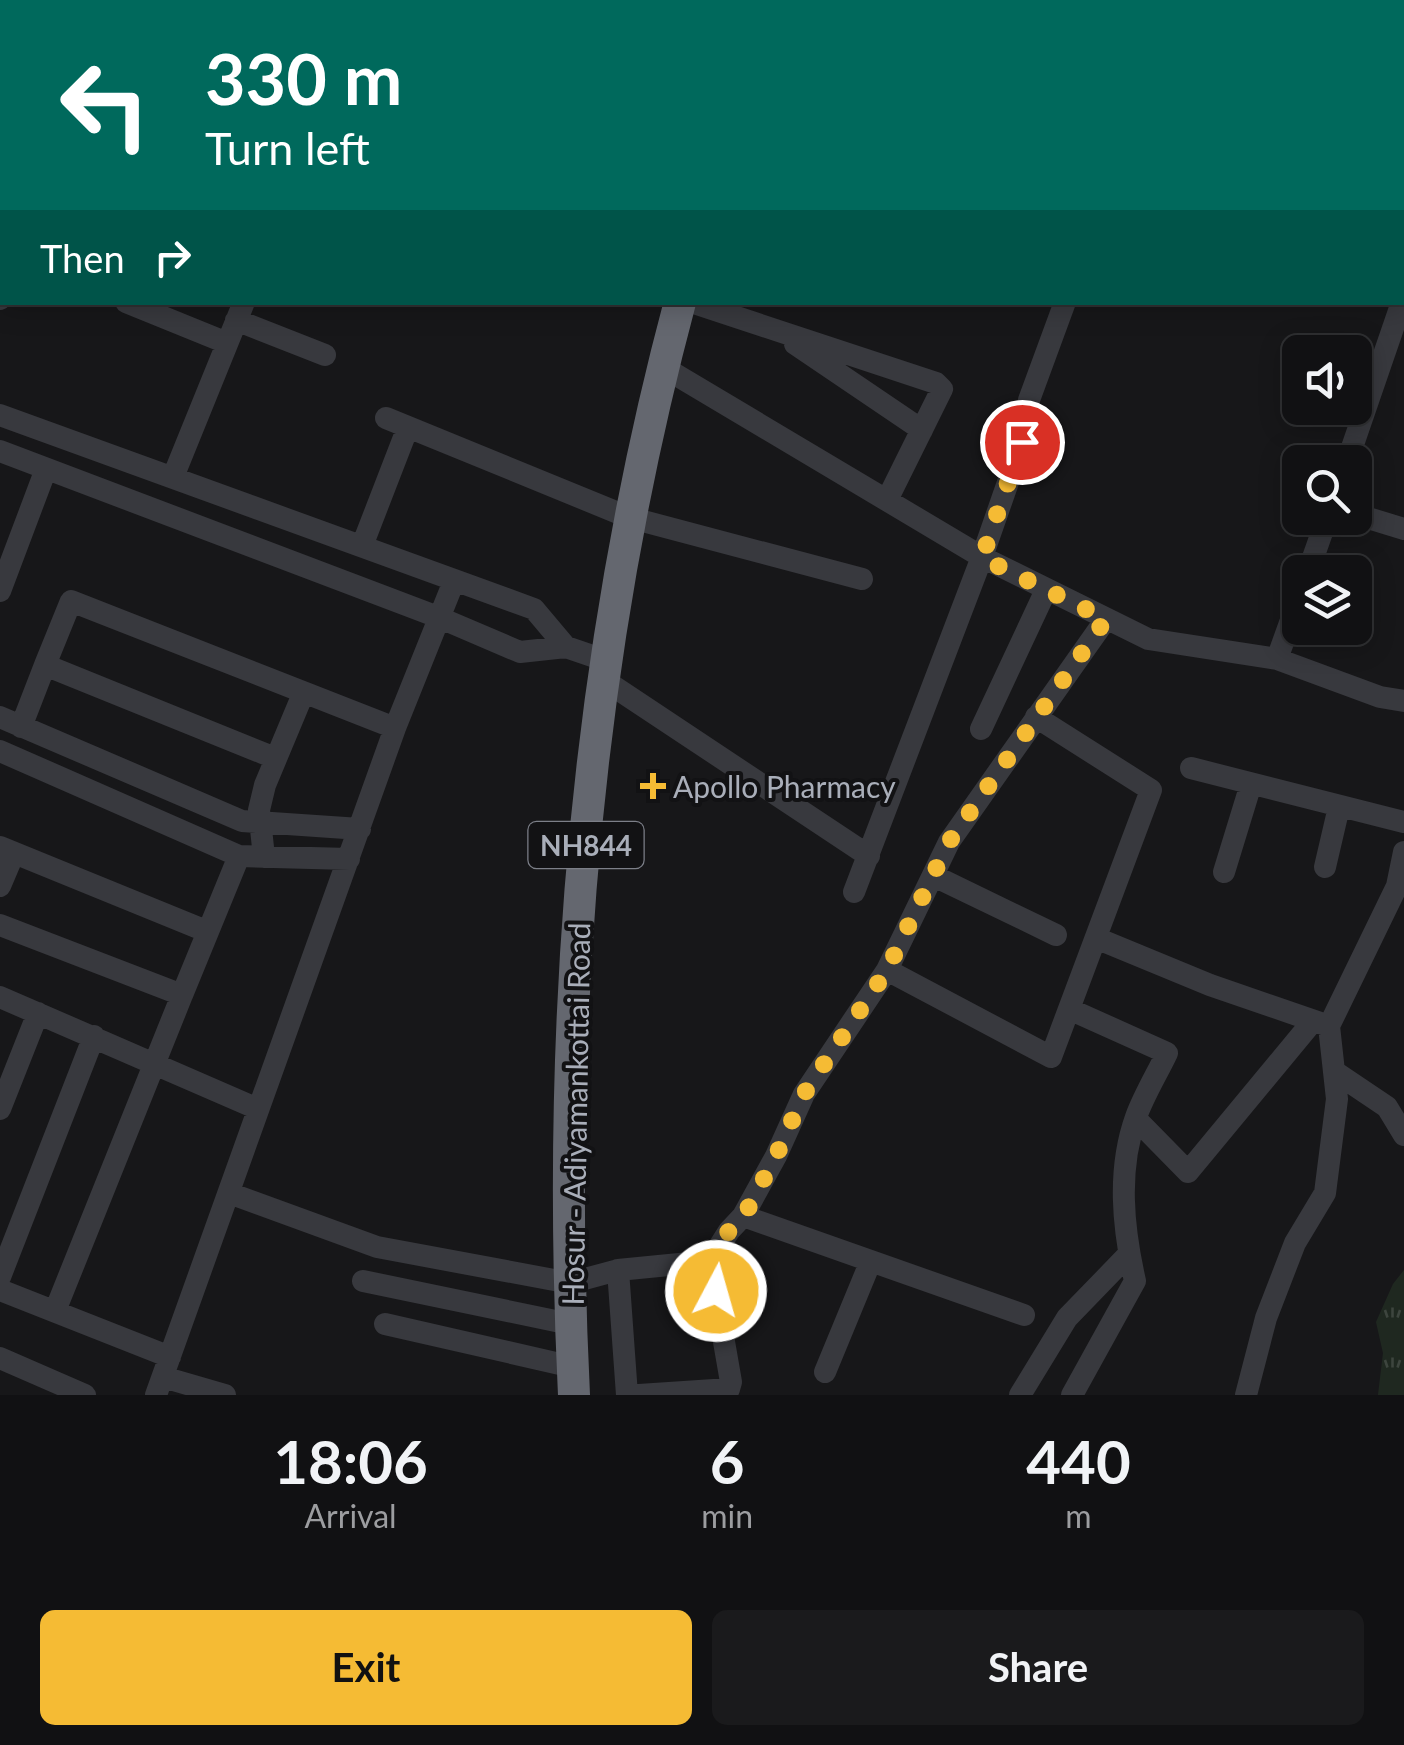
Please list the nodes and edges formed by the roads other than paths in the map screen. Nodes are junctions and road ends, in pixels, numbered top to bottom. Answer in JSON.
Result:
{"nodes":[{"id":1,"x":133,"y":305,"type":"edge"},
{"id":2,"x":679,"y":305,"type":"edge"},
{"id":3,"x":700,"y":305,"type":"edge"},
{"id":4,"x":1064,"y":305,"type":"edge"},
{"id":5,"x":1401,"y":305,"type":"edge"},
{"id":6,"x":240,"y":311,"type":"edge"},
{"id":7,"x":771,"y":328,"type":"junction"},
{"id":8,"x":227,"y":343,"type":"junction"},
{"id":9,"x":325,"y":355,"type":"dead end"},
{"id":10,"x":663,"y":366,"type":"junction"},
{"id":11,"x":0,"y":415,"type":"edge"},
{"id":12,"x":922,"y":430,"type":"junction"},
{"id":13,"x":1353,"y":445,"type":"edge"},
{"id":14,"x":0,"y":451,"type":"edge"},
{"id":15,"x":46,"y":469,"type":"junction"},
{"id":16,"x":173,"y":477,"type":"junction"},
{"id":17,"x":887,"y":500,"type":"junction"},
{"id":18,"x":628,"y":516,"type":"junction"},
{"id":19,"x":1372,"y":519,"type":"edge"},
{"id":20,"x":1404,"y":529,"type":"edge"},
{"id":21,"x":362,"y":546,"type":"junction"},
{"id":22,"x":982,"y":558,"type":"junction"},
{"id":23,"x":862,"y":580,"type":"dead end"},
{"id":24,"x":454,"y":581,"type":"junction"},
{"id":25,"x":1046,"y":590,"type":"junction"},
{"id":26,"x":0,"y":591,"type":"edge"},
{"id":27,"x":438,"y":617,"type":"junction"},
{"id":28,"x":1106,"y":619,"type":"junction"},
{"id":29,"x":1282,"y":645,"type":"edge"},
{"id":30,"x":566,"y":648,"type":"junction"},
{"id":31,"x":1277,"y":659,"type":"junction"},
{"id":32,"x":44,"y":664,"type":"junction"},
{"id":33,"x":605,"y":671,"type":"junction"},
{"id":34,"x":303,"y":694,"type":"junction"},
{"id":35,"x":1404,"y":701,"type":"edge"},
{"id":36,"x":1036,"y":717,"type":"junction"},
{"id":37,"x":11,"y":722,"type":"edge"},
{"id":38,"x":395,"y":728,"type":"junction"},
{"id":39,"x":981,"y":729,"type":"dead end"},
{"id":40,"x":0,"y":751,"type":"edge"},
{"id":41,"x":275,"y":758,"type":"junction"},
{"id":42,"x":1191,"y":768,"type":"dead end"},
{"id":43,"x":1251,"y":784,"type":"junction"},
{"id":44,"x":1340,"y":807,"type":"junction"},
{"id":45,"x":226,"y":814,"type":"junction"},
{"id":46,"x":1404,"y":822,"type":"edge"},
{"id":47,"x":261,"y":824,"type":"junction"},
{"id":48,"x":360,"y":829,"type":"junction"},
{"id":49,"x":215,"y":845,"type":"junction"},
{"id":50,"x":7,"y":850,"type":"edge"},
{"id":51,"x":1404,"y":852,"type":"edge"},
{"id":52,"x":239,"y":856,"type":"junction"},
{"id":53,"x":868,"y":856,"type":"junction"},
{"id":54,"x":264,"y":857,"type":"junction"},
{"id":55,"x":349,"y":859,"type":"junction"},
{"id":56,"x":1324,"y":867,"type":"dead end"},
{"id":57,"x":1224,"y":872,"type":"dead end"},
{"id":58,"x":934,"y":876,"type":"junction"},
{"id":59,"x":0,"y":886,"type":"edge"},
{"id":60,"x":854,"y":892,"type":"dead end"},
{"id":61,"x":0,"y":925,"type":"edge"},
{"id":62,"x":206,"y":931,"type":"junction"},
{"id":63,"x":1056,"y":935,"type":"dead end"},
{"id":64,"x":1096,"y":938,"type":"junction"},
{"id":65,"x":887,"y":970,"type":"junction"},
{"id":66,"x":182,"y":995,"type":"junction"},
{"id":67,"x":0,"y":997,"type":"edge"},
{"id":68,"x":1069,"y":1009,"type":"junction"},
{"id":69,"x":38,"y":1013,"type":"junction"},
{"id":70,"x":1321,"y":1024,"type":"junction"},
{"id":71,"x":94,"y":1036,"type":"junction"},
{"id":72,"x":157,"y":1062,"type":"junction"},
{"id":73,"x":1335,"y":1072,"type":"junction"},
{"id":74,"x":0,"y":1108,"type":"edge"},
{"id":75,"x":258,"y":1109,"type":"junction"},
{"id":76,"x":1136,"y":1118,"type":"junction"},
{"id":77,"x":1404,"y":1136,"type":"edge"},
{"id":78,"x":229,"y":1193,"type":"junction"},
{"id":79,"x":744,"y":1216,"type":"junction"},
{"id":80,"x":1129,"y":1254,"type":"junction"},
{"id":81,"x":710,"y":1261,"type":"junction"},
{"id":82,"x":870,"y":1263,"type":"junction"},
{"id":83,"x":618,"y":1270,"type":"junction"},
{"id":84,"x":0,"y":1277,"type":"edge"},
{"id":85,"x":363,"y":1281,"type":"dead end"},
{"id":86,"x":570,"y":1283,"type":"junction"},
{"id":87,"x":0,"y":1290,"type":"edge"},
{"id":88,"x":1079,"y":1306,"type":"junction"},
{"id":89,"x":54,"y":1312,"type":"junction"},
{"id":90,"x":1024,"y":1314,"type":"dead end"},
{"id":91,"x":385,"y":1324,"type":"dead end"},
{"id":92,"x":570,"y":1324,"type":"junction"},
{"id":93,"x":1112,"y":1326,"type":"junction"},
{"id":94,"x":0,"y":1358,"type":"edge"},
{"id":95,"x":825,"y":1372,"type":"dead end"},
{"id":96,"x":163,"y":1376,"type":"edge"},
{"id":97,"x":573,"y":1381,"type":"edge"},
{"id":98,"x":84,"y":1395,"type":"edge"},
{"id":99,"x":225,"y":1395,"type":"edge"},
{"id":100,"x":628,"y":1395,"type":"edge"},
{"id":101,"x":639,"y":1395,"type":"edge"},
{"id":102,"x":1020,"y":1395,"type":"edge"},
{"id":103,"x":1072,"y":1395,"type":"edge"},
{"id":104,"x":1246,"y":1395,"type":"edge"}],
"edges":[{"from":1,"to":8,"type":"street"},
{"from":2,"to":10,"type":"highway","name":"Hosur - Adiyamankottai Road","number":"NH844"},
{"from":3,"to":7,"type":"street"},
{"from":4,"to":22,"type":"street"},
{"from":5,"to":13,"type":"street"},
{"from":6,"to":8,"type":"street"},
{"from":6,"to":9,"type":"street"},
{"from":7,"to":12,"type":"street"},
{"from":7,"to":12,"type":"street"},
{"from":8,"to":16,"type":"street"},
{"from":10,"to":17,"type":"street"},
{"from":10,"to":18,"type":"highway","name":"Hosur - Adiyamankottai Road","number":"NH844"},
{"from":11,"to":16,"type":"street"},
{"from":12,"to":17,"type":"street"},
{"from":14,"to":15,"type":"street"},
{"from":15,"to":26,"type":"street"},
{"from":15,"to":27,"type":"street"},
{"from":16,"to":21,"type":"street"},
{"from":17,"to":22,"type":"street"},
{"from":18,"to":21,"type":"street"},
{"from":18,"to":23,"type":"street"},
{"from":18,"to":33,"type":"highway","name":"Hosur - Adiyamankottai Road","number":"NH844"},
{"from":19,"to":20,"type":"street"},
{"from":21,"to":24,"type":"street"},
{"from":22,"to":25,"type":"street"},
{"from":22,"to":53,"type":"street"},
{"from":24,"to":27,"type":"street"},
{"from":24,"to":30,"type":"street"},
{"from":25,"to":28,"type":"street"},
{"from":25,"to":39,"type":"street"},
{"from":27,"to":30,"type":"street"},
{"from":27,"to":38,"type":"street"},
{"from":28,"to":31,"type":"street"},
{"from":28,"to":36,"type":"street"},
{"from":29,"to":31,"type":"street"},
{"from":30,"to":33,"type":"street"},
{"from":31,"to":35,"type":"street"},
{"from":32,"to":34,"type":"street"},
{"from":32,"to":37,"type":"street"},
{"from":32,"to":41,"type":"street"},
{"from":33,"to":53,"type":"street"},
{"from":33,"to":86,"type":"highway","name":"Hosur - Adiyamankottai Road","number":"NH844"},
{"from":34,"to":38,"type":"street"},
{"from":34,"to":41,"type":"street"},
{"from":36,"to":58,"type":"street"},
{"from":36,"to":64,"type":"street"},
{"from":37,"to":45,"type":"street"},
{"from":38,"to":48,"type":"street"},
{"from":40,"to":49,"type":"street"},
{"from":41,"to":47,"type":"street"},
{"from":42,"to":43,"type":"street"},
{"from":43,"to":44,"type":"street"},
{"from":43,"to":57,"type":"street"},
{"from":44,"to":46,"type":"street"},
{"from":44,"to":56,"type":"street"},
{"from":45,"to":47,"type":"street"},
{"from":45,"to":49,"type":"street"},
{"from":47,"to":48,"type":"street"},
{"from":47,"to":54,"type":"street"},
{"from":48,"to":55,"type":"street"},
{"from":49,"to":52,"type":"street"},
{"from":50,"to":59,"type":"street"},
{"from":50,"to":62,"type":"street"},
{"from":51,"to":70,"type":"street"},
{"from":52,"to":54,"type":"street"},
{"from":52,"to":62,"type":"street"},
{"from":53,"to":60,"type":"street"},
{"from":54,"to":55,"type":"street"},
{"from":55,"to":75,"type":"street"},
{"from":58,"to":63,"type":"street"},
{"from":58,"to":65,"type":"street"},
{"from":61,"to":66,"type":"street"},
{"from":62,"to":66,"type":"street"},
{"from":64,"to":68,"type":"street"},
{"from":64,"to":70,"type":"street"},
{"from":65,"to":68,"type":"street"},
{"from":65,"to":79,"type":"street"},
{"from":66,"to":72,"type":"street"},
{"from":67,"to":69,"type":"street"},
{"from":68,"to":76,"type":"street"},
{"from":69,"to":71,"type":"street"},
{"from":69,"to":74,"type":"street"},
{"from":70,"to":73,"type":"street"},
{"from":70,"to":76,"type":"street"},
{"from":71,"to":72,"type":"street"},
{"from":71,"to":84,"type":"street"},
{"from":72,"to":75,"type":"street"},
{"from":72,"to":89,"type":"street"},
{"from":73,"to":77,"type":"street"},
{"from":73,"to":104,"type":"street"},
{"from":75,"to":78,"type":"street"},
{"from":76,"to":80,"type":"street"},
{"from":78,"to":86,"type":"street"},
{"from":78,"to":96,"type":"street"},
{"from":79,"to":81,"type":"street"},
{"from":79,"to":82,"type":"street"},
{"from":80,"to":88,"type":"street"},
{"from":80,"to":93,"type":"street"},
{"from":81,"to":83,"type":"street"},
{"from":81,"to":101,"type":"street"},
{"from":82,"to":90,"type":"street"},
{"from":82,"to":95,"type":"street"},
{"from":83,"to":86,"type":"street"},
{"from":83,"to":100,"type":"street"},
{"from":85,"to":92,"type":"street"},
{"from":86,"to":92,"type":"highway","name":"Hosur - Adiyamankottai Road","number":"NH844"},
{"from":87,"to":89,"type":"street"},
{"from":88,"to":93,"type":"street"},
{"from":88,"to":102,"type":"street"},
{"from":89,"to":96,"type":"street"},
{"from":91,"to":97,"type":"street"},
{"from":92,"to":97,"type":"highway","name":"Hosur - Adiyamankottai Road","number":"NH844"},
{"from":93,"to":103,"type":"street"},
{"from":94,"to":98,"type":"street"},
{"from":96,"to":99,"type":"street"}]}
